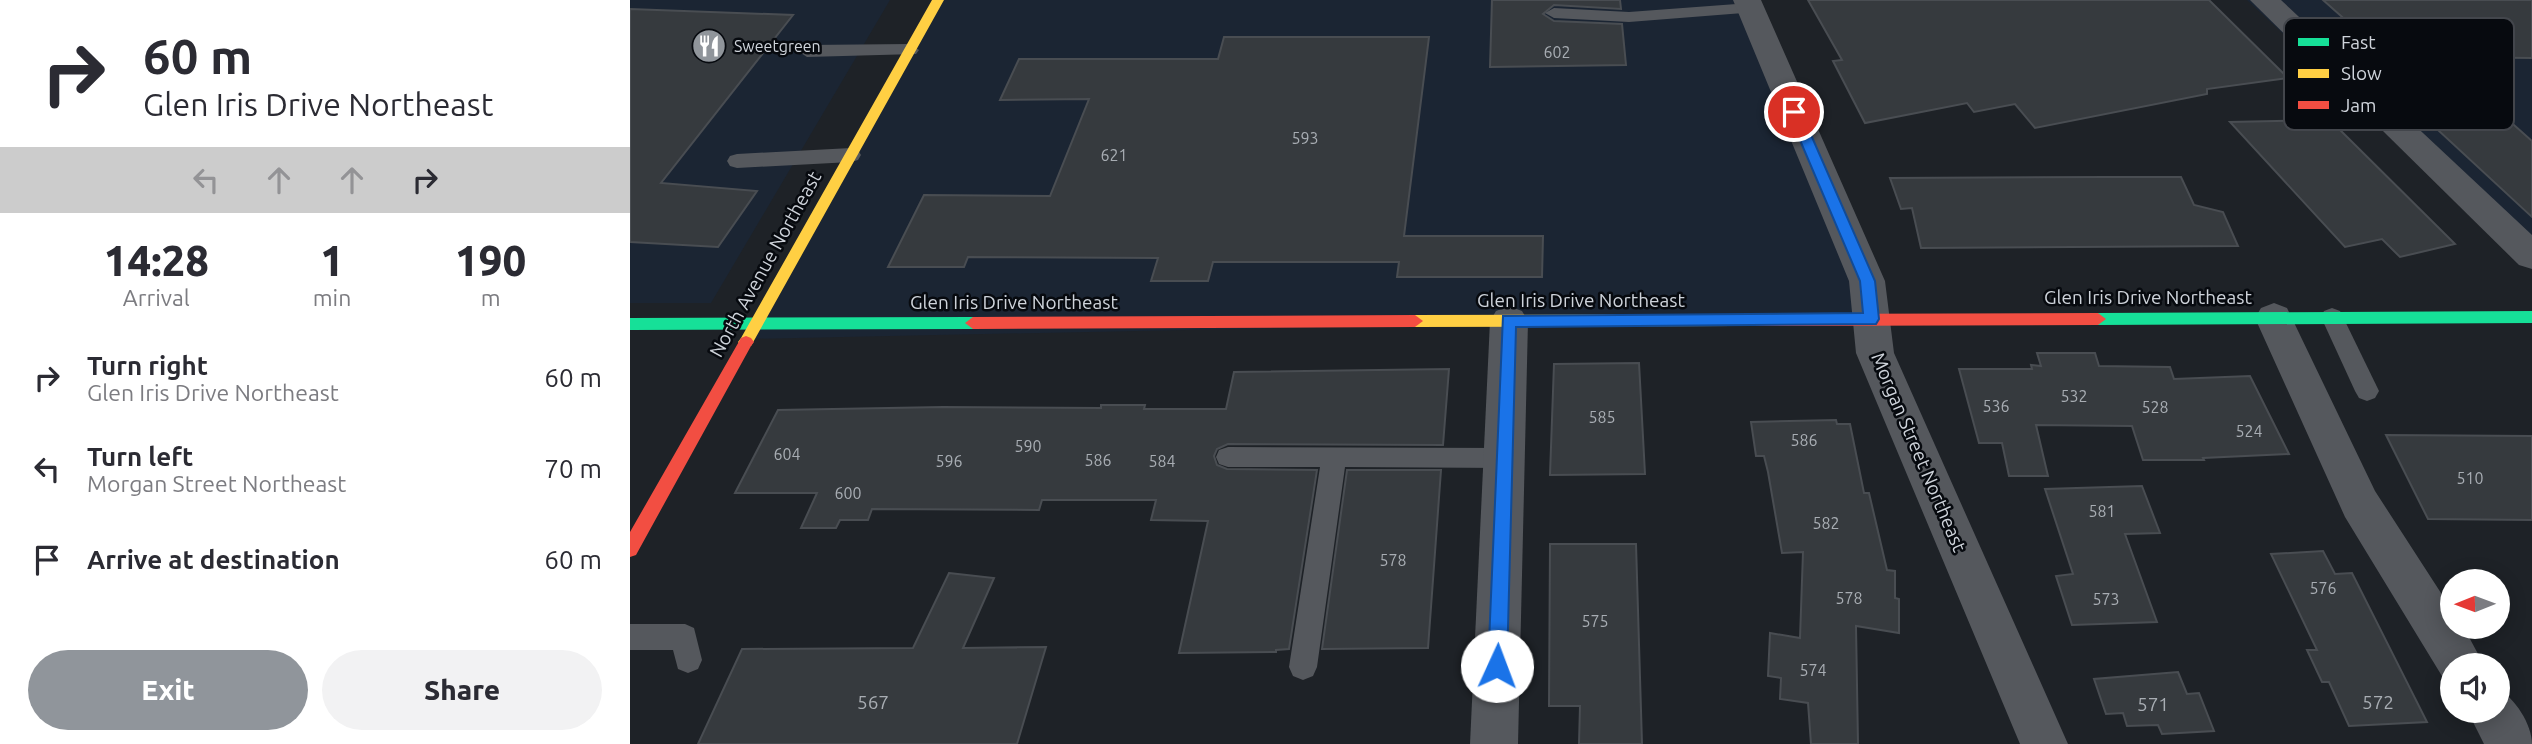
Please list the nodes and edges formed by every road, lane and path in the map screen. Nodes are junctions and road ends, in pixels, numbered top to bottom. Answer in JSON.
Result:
{"nodes":[{"id":1,"x":938,"y":0,"type":"edge"},
{"id":2,"x":2264,"y":0,"type":"edge"},
{"id":3,"x":1749,"y":4,"type":"edge"},
{"id":4,"x":1554,"y":13,"type":"dead end"},
{"id":5,"x":2284,"y":19,"type":"edge"},
{"id":6,"x":911,"y":50,"type":"junction"},
{"id":7,"x":807,"y":51,"type":"dead end"},
{"id":8,"x":2400,"y":130,"type":"edge"},
{"id":9,"x":851,"y":155,"type":"junction"},
{"id":10,"x":737,"y":161,"type":"dead end"},
{"id":11,"x":2532,"y":256,"type":"edge"},
{"id":12,"x":2332,"y":317,"type":"junction"},
{"id":13,"x":2532,"y":317,"type":"edge"},
{"id":14,"x":2274,"y":318,"type":"junction"},
{"id":15,"x":1871,"y":319,"type":"junction"},
{"id":16,"x":1509,"y":321,"type":"junction"},
{"id":17,"x":630,"y":324,"type":"edge"},
{"id":18,"x":758,"y":324,"type":"junction"},
{"id":19,"x":2367,"y":391,"type":"dead end"},
{"id":20,"x":1228,"y":457,"type":"dead end"},
{"id":21,"x":1334,"y":457,"type":"junction"},
{"id":22,"x":1506,"y":458,"type":"junction"},
{"id":23,"x":630,"y":549,"type":"edge"},
{"id":24,"x":630,"y":637,"type":"edge"},
{"id":25,"x":687,"y":648,"type":"dead end"},
{"id":26,"x":2454,"y":653,"type":"edge"},
{"id":27,"x":1304,"y":667,"type":"dead end"},
{"id":28,"x":2498,"y":723,"type":"edge"},
{"id":29,"x":1494,"y":744,"type":"edge"},
{"id":30,"x":2044,"y":744,"type":"edge"},
{"id":31,"x":2512,"y":744,"type":"edge"}],
"edges":[{"from":1,"to":6,"type":"street","name":"North Avenue Northeast"},
{"from":2,"to":5,"type":"street"},
{"from":3,"to":4,"type":"lane"},
{"from":3,"to":15,"type":"street","name":"Morgan Street Northeast"},
{"from":6,"to":7,"type":"lane"},
{"from":6,"to":9,"type":"street","name":"North Avenue Northeast"},
{"from":8,"to":11,"type":"street"},
{"from":9,"to":10,"type":"lane"},
{"from":9,"to":18,"type":"street","name":"North Avenue Northeast"},
{"from":12,"to":13,"type":"street","name":"Glen Iris Drive Northeast"},
{"from":12,"to":14,"type":"street","name":"Glen Iris Drive Northeast"},
{"from":12,"to":19,"type":"lane"},
{"from":14,"to":15,"type":"street","name":"Glen Iris Drive Northeast"},
{"from":14,"to":26,"type":"street"},
{"from":15,"to":16,"type":"street","name":"Glen Iris Drive Northeast"},
{"from":15,"to":30,"type":"street","name":"Morgan Street Northeast"},
{"from":16,"to":18,"type":"street","name":"Glen Iris Drive Northeast"},
{"from":16,"to":22,"type":"street"},
{"from":17,"to":18,"type":"street","name":"Glen Iris Drive Northeast"},
{"from":18,"to":23,"type":"street","name":"North Avenue Northeast"},
{"from":20,"to":21,"type":"lane"},
{"from":21,"to":22,"type":"lane"},
{"from":21,"to":27,"type":"lane"},
{"from":22,"to":29,"type":"street"},
{"from":24,"to":25,"type":"lane"},
{"from":28,"to":31,"type":"street"}]}
